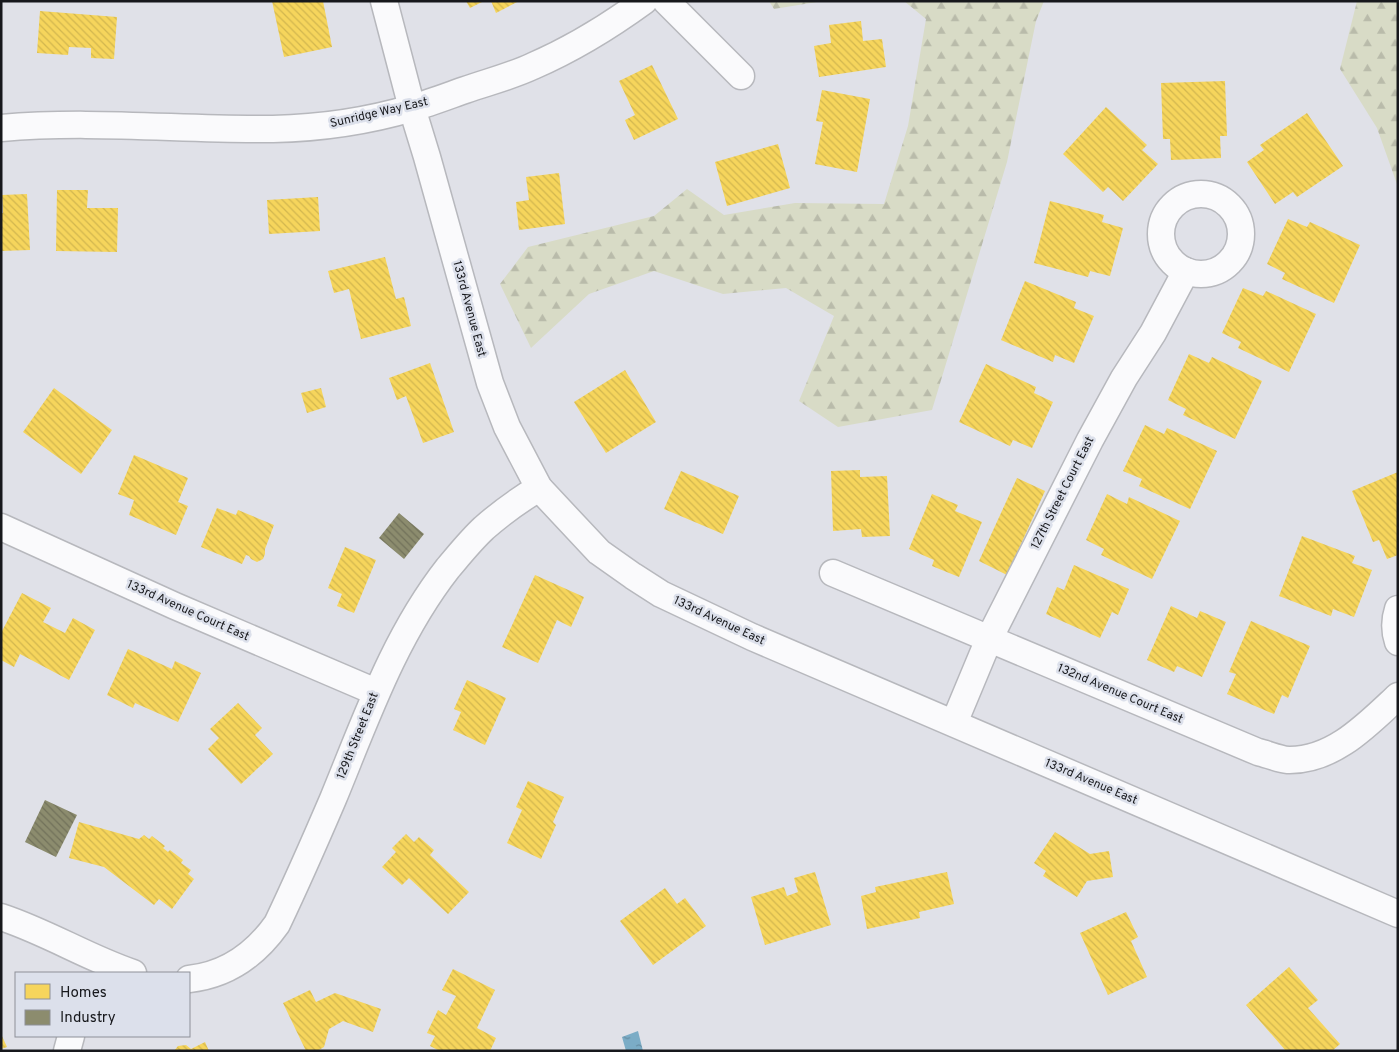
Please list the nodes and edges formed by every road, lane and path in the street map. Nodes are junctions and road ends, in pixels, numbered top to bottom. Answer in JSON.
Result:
{"nodes":[{"id":1,"x":384,"y":1,"type":"edge"},
{"id":2,"x":644,"y":1,"type":"edge"},
{"id":3,"x":666,"y":1,"type":"edge"},
{"id":4,"x":741,"y":76,"type":"dead end"},
{"id":5,"x":412,"y":108,"type":"junction"},
{"id":6,"x":1,"y":128,"type":"edge"},
{"id":7,"x":1186,"y":271,"type":"dead end"},
{"id":8,"x":539,"y":488,"type":"junction"},
{"id":9,"x":1,"y":527,"type":"edge"},
{"id":10,"x":833,"y":573,"type":"dead end"},
{"id":11,"x":1398,"y":609,"type":"edge"},
{"id":12,"x":989,"y":639,"type":"junction"},
{"id":13,"x":1398,"y":642,"type":"edge"},
{"id":14,"x":376,"y":692,"type":"junction"},
{"id":15,"x":1398,"y":696,"type":"edge"},
{"id":16,"x":954,"y":723,"type":"junction"},
{"id":17,"x":1398,"y":914,"type":"edge"},
{"id":18,"x":1,"y":917,"type":"edge"},
{"id":19,"x":105,"y":969,"type":"edge"},
{"id":20,"x":126,"y":972,"type":"edge"},
{"id":21,"x":190,"y":979,"type":"edge"},
{"id":22,"x":71,"y":1037,"type":"edge"},
{"id":23,"x":67,"y":1051,"type":"edge"}],
"edges":[{"from":1,"to":5,"type":"street","name":"133rd Avenue East"},
{"from":2,"to":5,"type":"street","name":"Sunridge Way East"},
{"from":3,"to":4,"type":"street"},
{"from":5,"to":6,"type":"street","name":"Sunridge Way East"},
{"from":5,"to":8,"type":"street","name":"133rd Avenue East"},
{"from":7,"to":12,"type":"street","name":"127th Street Court East"},
{"from":8,"to":14,"type":"street","name":"129th Street East"},
{"from":8,"to":16,"type":"street","name":"133rd Avenue East"},
{"from":9,"to":14,"type":"street","name":"133rd Avenue Court East"},
{"from":10,"to":12,"type":"street","name":"132nd Avenue Court East"},
{"from":11,"to":13,"type":"street"},
{"from":12,"to":15,"type":"street","name":"132nd Avenue Court East"},
{"from":12,"to":16,"type":"street","name":"127th Street Court East"},
{"from":14,"to":21,"type":"street","name":"129th Street East"},
{"from":16,"to":17,"type":"street","name":"133rd Avenue East"},
{"from":18,"to":19,"type":"street"},
{"from":19,"to":20,"type":"street"},
{"from":22,"to":23,"type":"street"}]}
